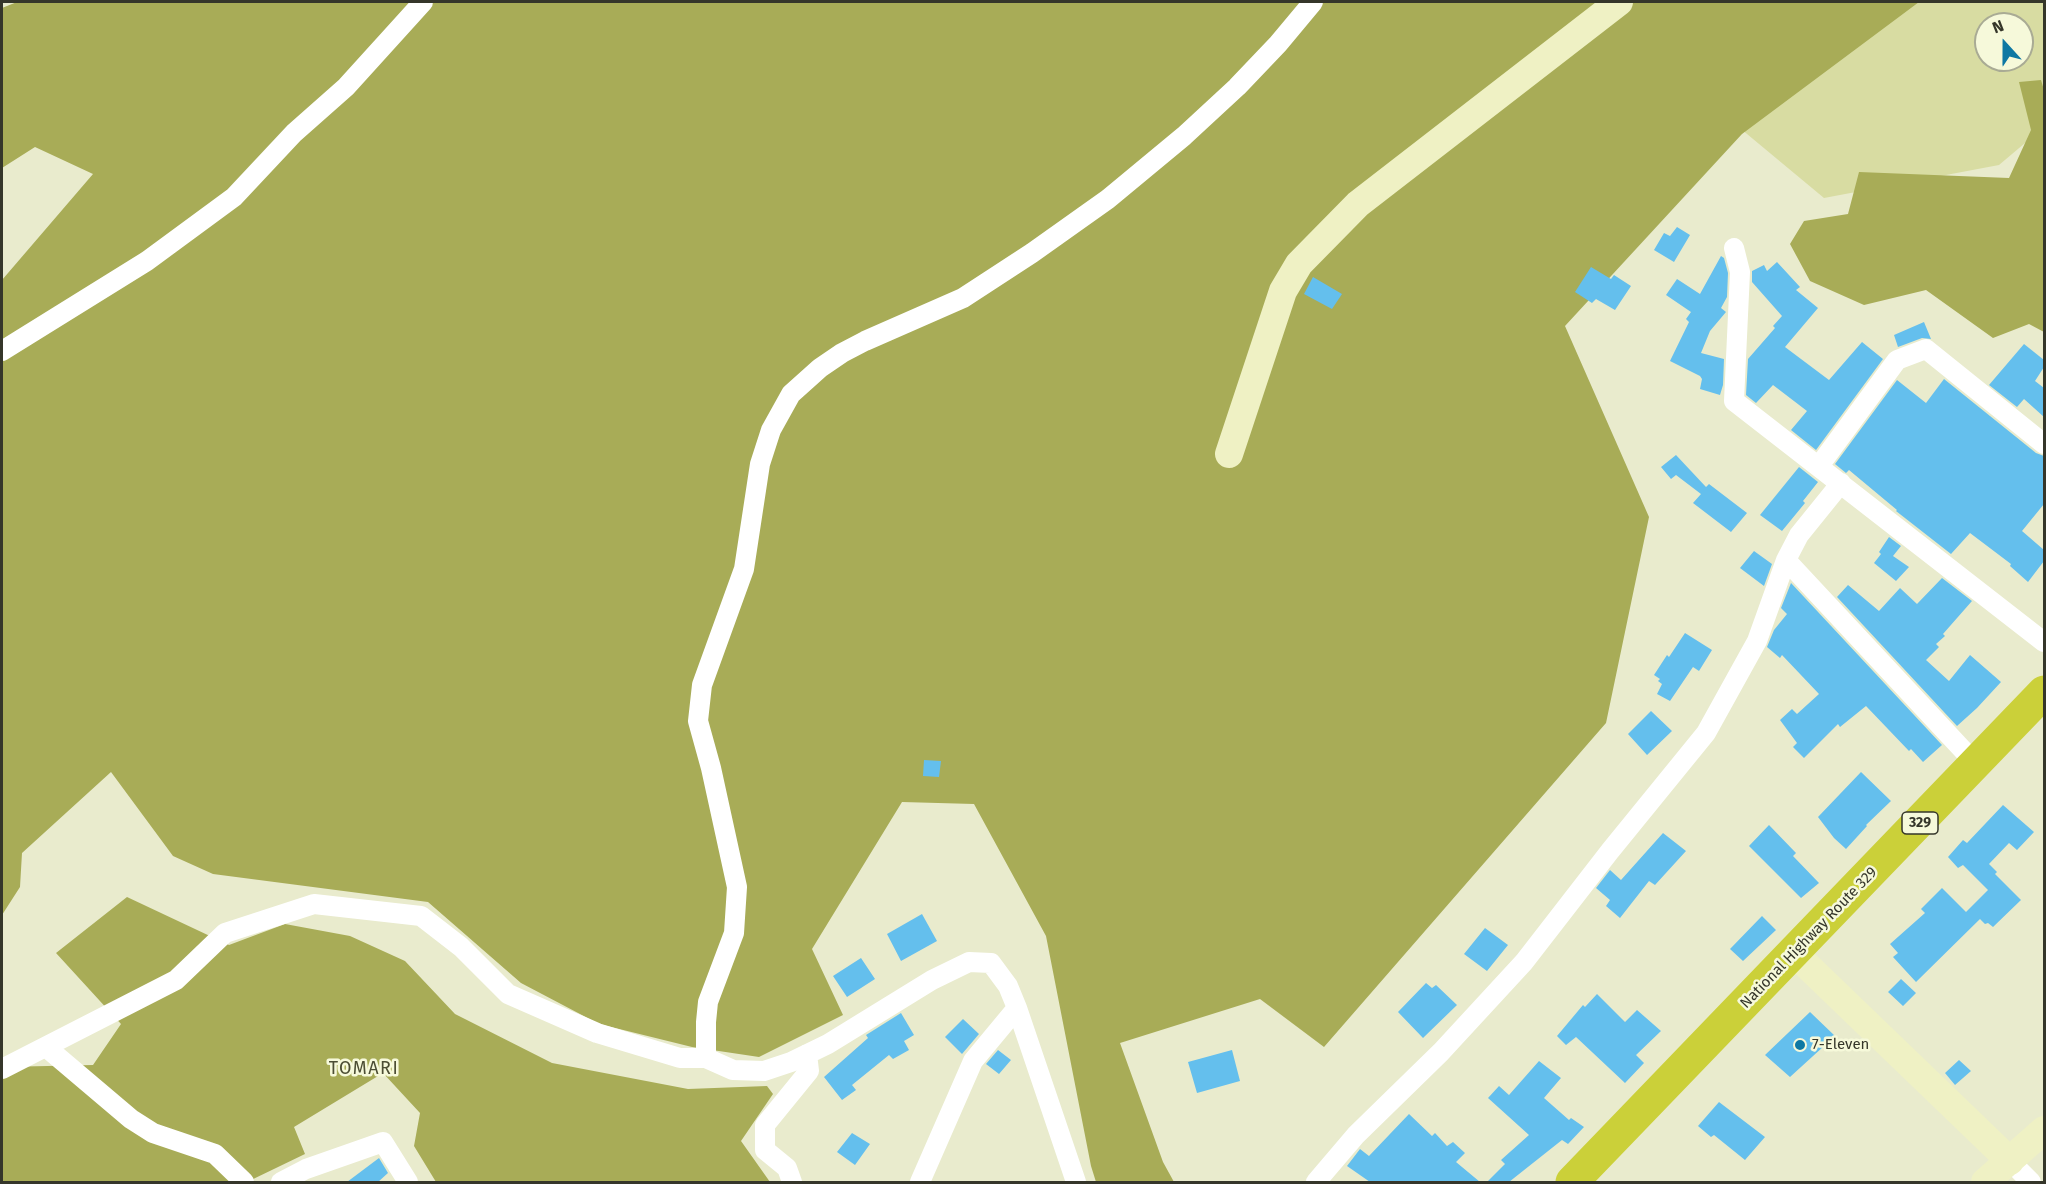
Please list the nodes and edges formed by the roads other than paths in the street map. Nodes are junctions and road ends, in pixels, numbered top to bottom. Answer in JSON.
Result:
{"nodes":[{"id":1,"x":423,"y":2,"type":"edge"},
{"id":2,"x":1313,"y":2,"type":"edge"},
{"id":3,"x":1619,"y":2,"type":"edge"},
{"id":4,"x":1734,"y":248,"type":"dead end"},
{"id":5,"x":2,"y":351,"type":"edge"},
{"id":6,"x":2044,"y":444,"type":"edge"},
{"id":7,"x":1228,"y":454,"type":"dead end"},
{"id":8,"x":1819,"y":466,"type":"junction"},
{"id":9,"x":1841,"y":483,"type":"junction"},
{"id":10,"x":1786,"y":560,"type":"junction"},
{"id":11,"x":2044,"y":642,"type":"edge"},
{"id":12,"x":2044,"y":692,"type":"edge"},
{"id":13,"x":1976,"y":764,"type":"junction"},
{"id":14,"x":1794,"y":953,"type":"junction"},
{"id":15,"x":1017,"y":1008,"type":"junction"},
{"id":16,"x":46,"y":1047,"type":"junction"},
{"id":17,"x":807,"y":1054,"type":"junction"},
{"id":18,"x":706,"y":1058,"type":"junction"},
{"id":19,"x":2,"y":1069,"type":"edge"},
{"id":20,"x":2044,"y":1130,"type":"edge"},
{"id":21,"x":2010,"y":1161,"type":"junction"},
{"id":22,"x":244,"y":1182,"type":"edge"},
{"id":23,"x":281,"y":1182,"type":"edge"},
{"id":24,"x":408,"y":1182,"type":"edge"},
{"id":25,"x":792,"y":1182,"type":"edge"},
{"id":26,"x":921,"y":1182,"type":"edge"},
{"id":27,"x":1073,"y":1182,"type":"edge"},
{"id":28,"x":1316,"y":1182,"type":"edge"},
{"id":29,"x":1572,"y":1182,"type":"edge"},
{"id":30,"x":1985,"y":1182,"type":"edge"},
{"id":31,"x":2031,"y":1182,"type":"edge"}],
"edges":[{"from":1,"to":5,"type":"street"},
{"from":2,"to":18,"type":"street"},
{"from":3,"to":7,"type":"street"},
{"from":4,"to":8,"type":"street"},
{"from":6,"to":8,"type":"street"},
{"from":8,"to":9,"type":"street"},
{"from":9,"to":10,"type":"street"},
{"from":9,"to":11,"type":"street"},
{"from":10,"to":13,"type":"street"},
{"from":10,"to":28,"type":"street"},
{"from":12,"to":13,"type":"highway","name":"National Highway Route 329","number":"329"},
{"from":13,"to":14,"type":"highway","name":"National Highway Route 329","number":"329"},
{"from":14,"to":21,"type":"street"},
{"from":14,"to":29,"type":"highway","name":"National Highway Route 329","number":"329"},
{"from":15,"to":17,"type":"street"},
{"from":15,"to":26,"type":"street"},
{"from":15,"to":27,"type":"street"},
{"from":16,"to":18,"type":"street"},
{"from":16,"to":19,"type":"street"},
{"from":16,"to":22,"type":"street"},
{"from":17,"to":18,"type":"street"},
{"from":17,"to":25,"type":"street"},
{"from":20,"to":21,"type":"street"},
{"from":21,"to":30,"type":"street"},
{"from":21,"to":31,"type":"street"},
{"from":23,"to":24,"type":"street"}]}
